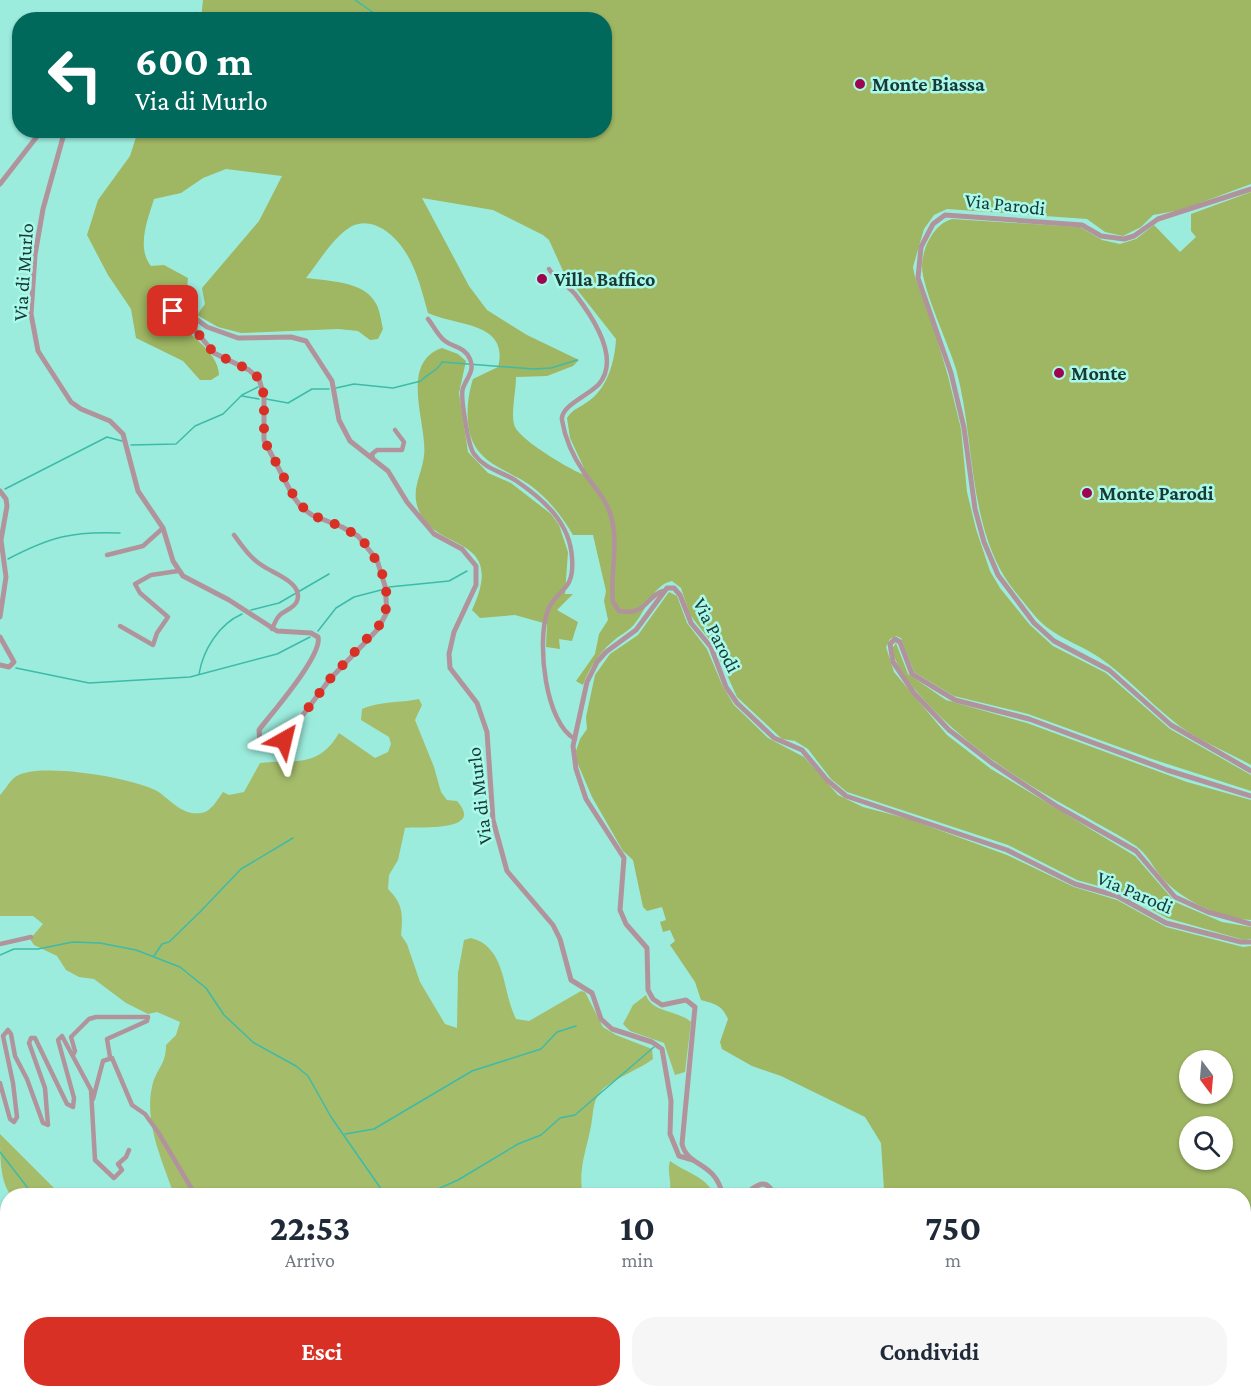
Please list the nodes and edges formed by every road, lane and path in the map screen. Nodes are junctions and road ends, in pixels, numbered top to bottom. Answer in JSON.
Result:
{"nodes":[{"id":1,"x":36,"y":138,"type":"edge"},
{"id":2,"x":63,"y":138,"type":"edge"},
{"id":3,"x":0,"y":184,"type":"edge"},
{"id":4,"x":1251,"y":189,"type":"edge"},
{"id":5,"x":549,"y":269,"type":"dead end"},
{"id":6,"x":429,"y":319,"type":"dead end"},
{"id":7,"x":395,"y":430,"type":"dead end"},
{"id":8,"x":373,"y":459,"type":"junction"},
{"id":9,"x":0,"y":491,"type":"edge"},
{"id":10,"x":163,"y":528,"type":"junction"},
{"id":11,"x":234,"y":534,"type":"dead end"},
{"id":12,"x":107,"y":555,"type":"dead end"},
{"id":13,"x":178,"y":571,"type":"junction"},
{"id":14,"x":663,"y":591,"type":"junction"},
{"id":15,"x":0,"y":617,"type":"edge"},
{"id":16,"x":120,"y":626,"type":"dead end"},
{"id":17,"x":272,"y":629,"type":"junction"},
{"id":18,"x":0,"y":637,"type":"edge"},
{"id":19,"x":0,"y":665,"type":"edge"},
{"id":20,"x":575,"y":739,"type":"junction"},
{"id":21,"x":1251,"y":771,"type":"edge"},
{"id":22,"x":1251,"y":796,"type":"edge"},
{"id":23,"x":1251,"y":924,"type":"edge"},
{"id":24,"x":31,"y":937,"type":"dead end"},
{"id":25,"x":1251,"y":942,"type":"edge"},
{"id":26,"x":0,"y":944,"type":"edge"},
{"id":27,"x":73,"y":1055,"type":"junction"},
{"id":28,"x":110,"y":1057,"type":"junction"},
{"id":29,"x":0,"y":1083,"type":"edge"},
{"id":30,"x":93,"y":1099,"type":"junction"},
{"id":31,"x":129,"y":1150,"type":"dead end"},
{"id":32,"x":693,"y":1160,"type":"junction"},
{"id":33,"x":191,"y":1188,"type":"edge"},
{"id":34,"x":720,"y":1188,"type":"edge"},
{"id":35,"x":753,"y":1188,"type":"edge"},
{"id":36,"x":771,"y":1188,"type":"edge"}],
"edges":[{"from":1,"to":3,"type":"street"},
{"from":2,"to":10,"type":"street","name":"Via di Murlo"},
{"from":4,"to":21,"type":"street","name":"Via Parodi"},
{"from":5,"to":14,"type":"street"},
{"from":6,"to":20,"type":"street"},
{"from":7,"to":8,"type":"street"},
{"from":8,"to":17,"type":"street"},
{"from":8,"to":32,"type":"street","name":"Via di Murlo"},
{"from":9,"to":15,"type":"street"},
{"from":10,"to":12,"type":"street"},
{"from":10,"to":13,"type":"street"},
{"from":11,"to":17,"type":"street"},
{"from":13,"to":16,"type":"street"},
{"from":13,"to":17,"type":"street"},
{"from":14,"to":20,"type":"street","name":"Via Parodi"},
{"from":14,"to":25,"type":"street","name":"Via Parodi"},
{"from":18,"to":19,"type":"street"},
{"from":20,"to":32,"type":"street","name":"Via Parodi"},
{"from":22,"to":23,"type":"street","name":"Via Parodi"},
{"from":24,"to":26,"type":"street"},
{"from":27,"to":28,"type":"street"},
{"from":27,"to":29,"type":"street"},
{"from":27,"to":30,"type":"street"},
{"from":28,"to":30,"type":"street"},
{"from":28,"to":33,"type":"street"},
{"from":30,"to":31,"type":"street"},
{"from":32,"to":34,"type":"street","name":"Via Parodi"},
{"from":35,"to":36,"type":"street"}]}
